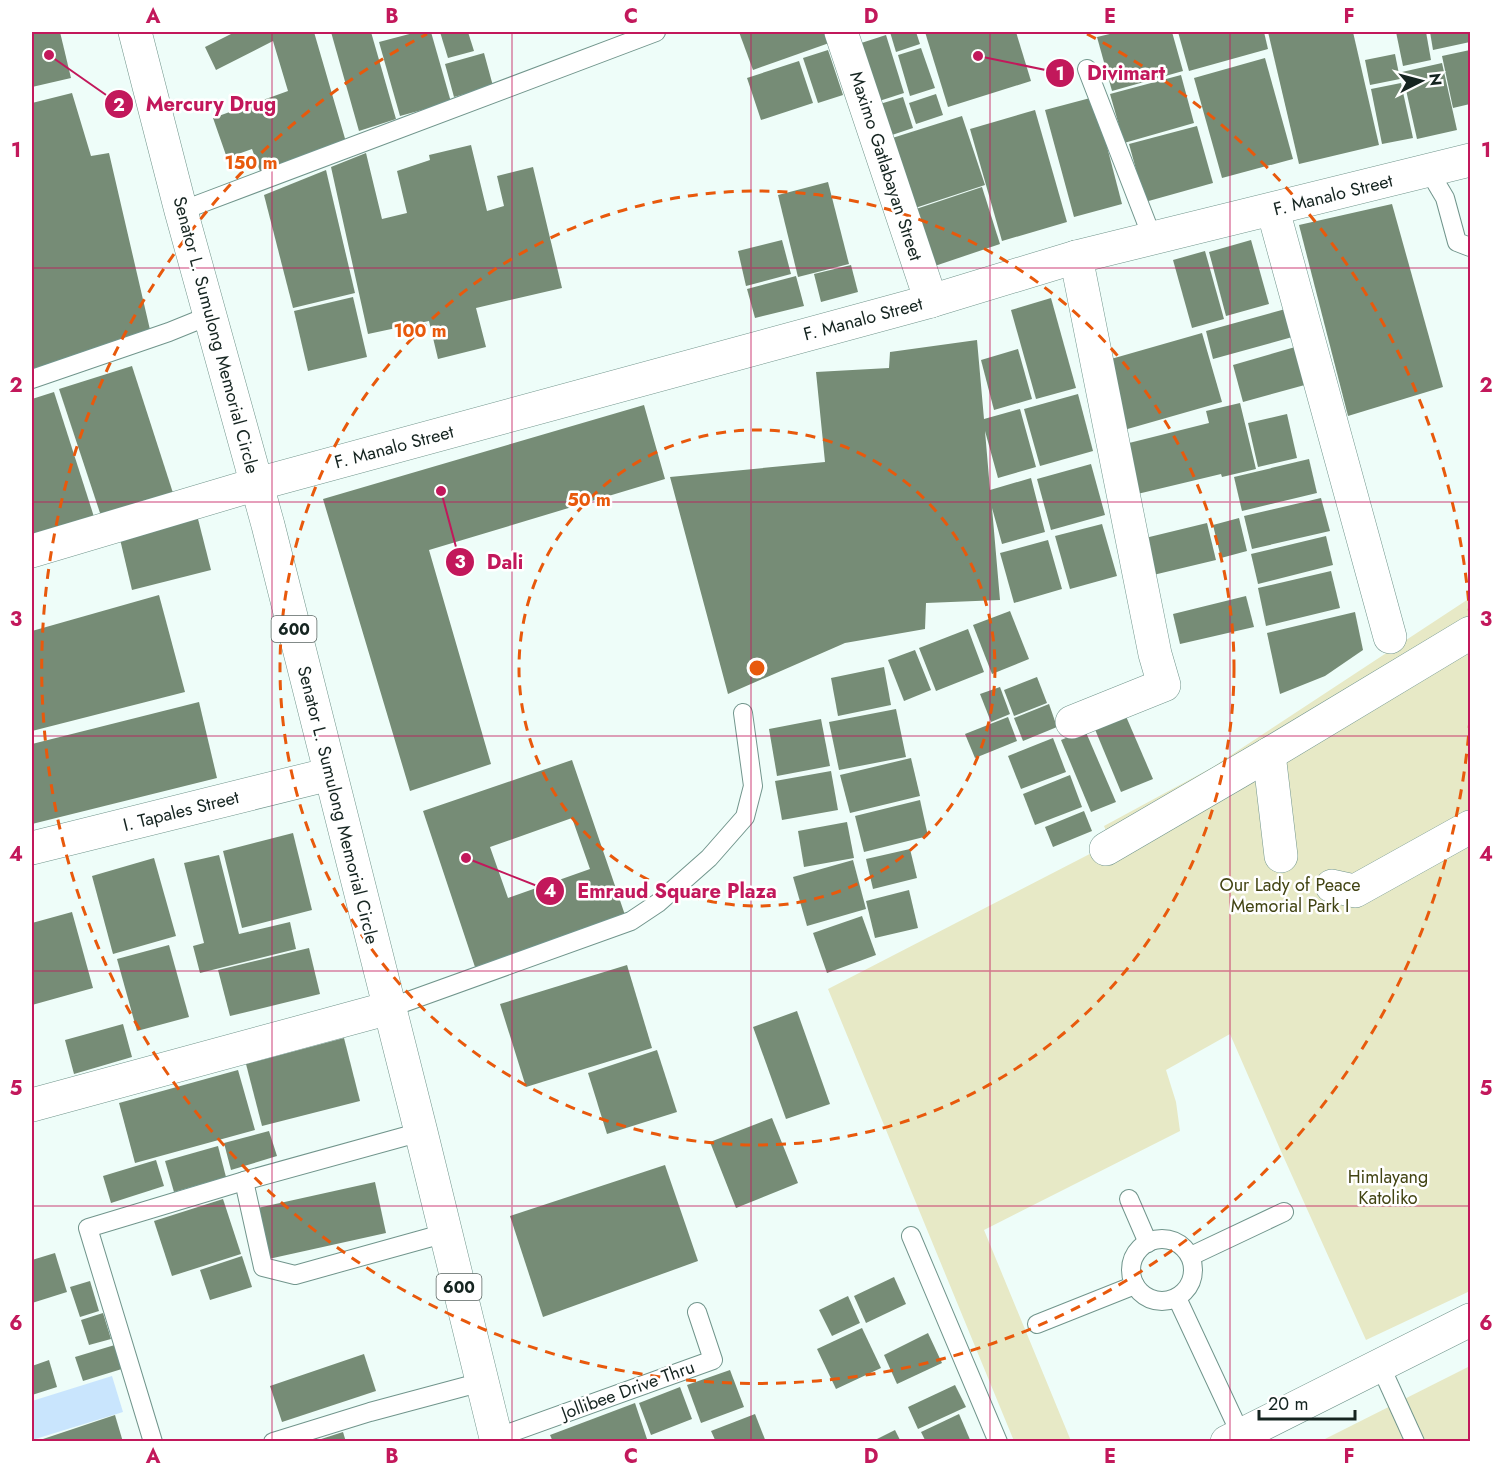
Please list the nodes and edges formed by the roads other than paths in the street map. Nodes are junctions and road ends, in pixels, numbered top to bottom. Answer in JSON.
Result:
{"nodes":[{"id":1,"x":135,"y":32,"type":"edge"},
{"id":2,"x":656,"y":32,"type":"edge"},
{"id":3,"x":841,"y":32,"type":"edge"},
{"id":4,"x":1087,"y":69,"type":"dead end"},
{"id":5,"x":1470,"y":160,"type":"edge"},
{"id":6,"x":1429,"y":171,"type":"junction"},
{"id":7,"x":1273,"y":210,"type":"junction"},
{"id":8,"x":181,"y":211,"type":"junction"},
{"id":9,"x":1152,"y":237,"type":"junction"},
{"id":10,"x":1470,"y":247,"type":"edge"},
{"id":11,"x":1076,"y":257,"type":"junction"},
{"id":12,"x":931,"y":301,"type":"junction"},
{"id":13,"x":211,"y":315,"type":"junction"},
{"id":14,"x":32,"y":379,"type":"edge"},
{"id":15,"x":257,"y":484,"type":"junction"},
{"id":16,"x":32,"y":551,"type":"edge"},
{"id":17,"x":1470,"y":633,"type":"edge"},
{"id":18,"x":1390,"y":637,"type":"dead end"},
{"id":19,"x":743,"y":713,"type":"dead end"},
{"id":20,"x":1072,"y":722,"type":"dead end"},
{"id":21,"x":1269,"y":754,"type":"junction"},
{"id":22,"x":330,"y":774,"type":"junction"},
{"id":23,"x":1470,"y":827,"type":"edge"},
{"id":24,"x":32,"y":848,"type":"edge"},
{"id":25,"x":1106,"y":849,"type":"dead end"},
{"id":26,"x":1281,"y":856,"type":"dead end"},
{"id":27,"x":1332,"y":886,"type":"dead end"},
{"id":28,"x":389,"y":1008,"type":"junction"},
{"id":29,"x":32,"y":1105,"type":"edge"},
{"id":30,"x":421,"y":1132,"type":"junction"},
{"id":31,"x":244,"y":1180,"type":"junction"},
{"id":32,"x":1129,"y":1198,"type":"dead end"},
{"id":33,"x":1284,"y":1212,"type":"dead end"},
{"id":34,"x":446,"y":1233,"type":"junction"},
{"id":35,"x":911,"y":1236,"type":"dead end"},
{"id":36,"x":1148,"y":1243,"type":"junction"},
{"id":37,"x":1191,"y":1256,"type":"junction"},
{"id":38,"x":1135,"y":1285,"type":"junction"},
{"id":39,"x":1177,"y":1298,"type":"junction"},
{"id":40,"x":697,"y":1312,"type":"dead end"},
{"id":41,"x":1470,"y":1320,"type":"edge"},
{"id":42,"x":1037,"y":1324,"type":"dead end"},
{"id":43,"x":1380,"y":1365,"type":"junction"},
{"id":44,"x":482,"y":1382,"type":"junction"},
{"id":45,"x":1234,"y":1438,"type":"edge"},
{"id":46,"x":496,"y":1440,"type":"edge"},
{"id":47,"x":153,"y":1442,"type":"edge"},
{"id":48,"x":273,"y":1442,"type":"edge"},
{"id":49,"x":998,"y":1442,"type":"edge"},
{"id":50,"x":1415,"y":1442,"type":"edge"}],
"edges":[{"from":1,"to":8,"type":"street","name":"Senator L. Sumulong Memorial Circle","number":"600"},
{"from":2,"to":8,"type":"lane"},
{"from":3,"to":12,"type":"street","name":"Maximo Gatlabayan Street"},
{"from":4,"to":9,"type":"lane"},
{"from":5,"to":6,"type":"street","name":"F. Manalo Street"},
{"from":6,"to":7,"type":"street","name":"F. Manalo Street"},
{"from":6,"to":10,"type":"lane"},
{"from":7,"to":9,"type":"street","name":"F. Manalo Street"},
{"from":7,"to":18,"type":"street"},
{"from":8,"to":13,"type":"street","name":"Senator L. Sumulong Memorial Circle","number":"600"},
{"from":9,"to":11,"type":"street","name":"F. Manalo Street"},
{"from":11,"to":12,"type":"street","name":"F. Manalo Street"},
{"from":11,"to":20,"type":"street"},
{"from":12,"to":15,"type":"street","name":"F. Manalo Street"},
{"from":13,"to":14,"type":"lane"},
{"from":13,"to":15,"type":"street","name":"Senator L. Sumulong Memorial Circle","number":"600"},
{"from":15,"to":16,"type":"street","name":"F. Manalo Street"},
{"from":15,"to":22,"type":"street","name":"Senator L. Sumulong Memorial Circle","number":"600"},
{"from":17,"to":21,"type":"street"},
{"from":19,"to":28,"type":"lane"},
{"from":21,"to":25,"type":"street"},
{"from":21,"to":26,"type":"street"},
{"from":22,"to":24,"type":"street","name":"I. Tapales Street"},
{"from":22,"to":28,"type":"street","name":"Senator L. Sumulong Memorial Circle","number":"600"},
{"from":23,"to":27,"type":"street"},
{"from":28,"to":29,"type":"street"},
{"from":28,"to":30,"type":"street","name":"Senator L. Sumulong Memorial Circle","number":"600"},
{"from":30,"to":31,"type":"lane"},
{"from":30,"to":34,"type":"street","name":"Senator L. Sumulong Memorial Circle","number":"600"},
{"from":31,"to":34,"type":"lane"},
{"from":31,"to":47,"type":"lane"},
{"from":32,"to":36,"type":"lane"},
{"from":33,"to":37,"type":"lane"},
{"from":34,"to":44,"type":"street","name":"Senator L. Sumulong Memorial Circle","number":"600"},
{"from":35,"to":49,"type":"lane"},
{"from":36,"to":37,"type":"lane"},
{"from":36,"to":38,"type":"lane"},
{"from":37,"to":39,"type":"lane"},
{"from":38,"to":39,"type":"lane"},
{"from":38,"to":42,"type":"lane"},
{"from":39,"to":45,"type":"lane"},
{"from":40,"to":46,"type":"lane","name":"Jollibee Drive Thru"},
{"from":41,"to":43,"type":"street"},
{"from":43,"to":45,"type":"street"},
{"from":43,"to":50,"type":"lane"},
{"from":44,"to":46,"type":"street","name":"Senator L. Sumulong Memorial Circle","number":"600"},
{"from":44,"to":48,"type":"lane"}]}
